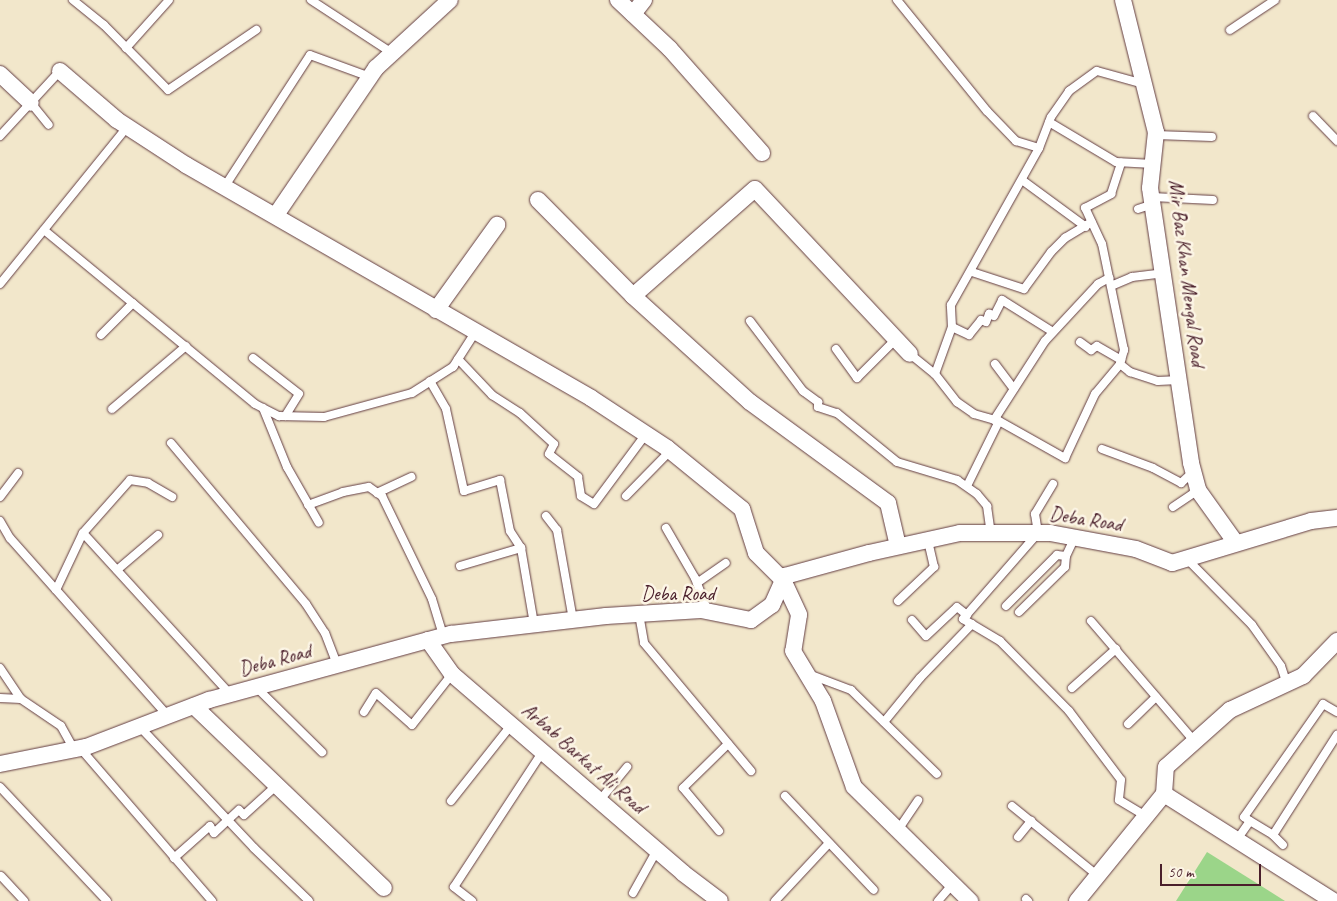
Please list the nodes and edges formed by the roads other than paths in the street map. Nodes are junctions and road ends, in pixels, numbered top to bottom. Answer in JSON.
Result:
{"nodes":[{"id":1,"x":74,"y":0,"type":"edge"},
{"id":2,"x":169,"y":0,"type":"edge"},
{"id":3,"x":450,"y":0,"type":"edge"},
{"id":4,"x":618,"y":0,"type":"edge"},
{"id":5,"x":644,"y":0,"type":"edge"},
{"id":6,"x":897,"y":0,"type":"edge"},
{"id":7,"x":1123,"y":0,"type":"edge"},
{"id":8,"x":1275,"y":0,"type":"edge"},
{"id":9,"x":318,"y":1,"type":"edge"},
{"id":10,"x":632,"y":14,"type":"junction"},
{"id":11,"x":256,"y":30,"type":"dead end"},
{"id":12,"x":1230,"y":30,"type":"dead end"},
{"id":13,"x":126,"y":48,"type":"junction"},
{"id":14,"x":392,"y":53,"type":"junction"},
{"id":15,"x":60,"y":71,"type":"joint"},
{"id":16,"x":0,"y":74,"type":"edge"},
{"id":17,"x":370,"y":77,"type":"junction"},
{"id":18,"x":1146,"y":84,"type":"junction"},
{"id":19,"x":31,"y":103,"type":"junction"},
{"id":20,"x":1313,"y":116,"type":"dead end"},
{"id":21,"x":1049,"y":122,"type":"junction"},
{"id":22,"x":49,"y":125,"type":"dead end"},
{"id":23,"x":127,"y":127,"type":"junction"},
{"id":24,"x":1156,"y":135,"type":"junction"},
{"id":25,"x":0,"y":136,"type":"edge"},
{"id":26,"x":1212,"y":137,"type":"dead end"},
{"id":27,"x":1337,"y":140,"type":"edge"},
{"id":28,"x":1039,"y":148,"type":"junction"},
{"id":29,"x":762,"y":153,"type":"dead end"},
{"id":30,"x":1121,"y":163,"type":"junction"},
{"id":31,"x":1153,"y":164,"type":"junction"},
{"id":32,"x":1022,"y":180,"type":"junction"},
{"id":33,"x":225,"y":186,"type":"junction"},
{"id":34,"x":538,"y":200,"type":"dead end"},
{"id":35,"x":1213,"y":200,"type":"dead end"},
{"id":36,"x":1148,"y":203,"type":"junction"},
{"id":37,"x":276,"y":215,"type":"junction"},
{"id":38,"x":497,"y":225,"type":"dead end"},
{"id":39,"x":1089,"y":225,"type":"junction"},
{"id":40,"x":44,"y":230,"type":"junction"},
{"id":41,"x":972,"y":272,"type":"junction"},
{"id":42,"x":1163,"y":273,"type":"junction"},
{"id":43,"x":1109,"y":278,"type":"junction"},
{"id":44,"x":0,"y":284,"type":"edge"},
{"id":45,"x":1111,"y":286,"type":"junction"},
{"id":46,"x":633,"y":296,"type":"junction"},
{"id":47,"x":133,"y":303,"type":"junction"},
{"id":48,"x":436,"y":310,"type":"junction"},
{"id":49,"x":750,"y":321,"type":"dead end"},
{"id":50,"x":952,"y":327,"type":"junction"},
{"id":51,"x":477,"y":330,"type":"junction"},
{"id":52,"x":1053,"y":332,"type":"junction"},
{"id":53,"x":101,"y":335,"type":"dead end"},
{"id":54,"x":896,"y":339,"type":"junction"},
{"id":55,"x":1080,"y":342,"type":"dead end"},
{"id":56,"x":186,"y":346,"type":"junction"},
{"id":57,"x":836,"y":349,"type":"dead end"},
{"id":58,"x":910,"y":354,"type":"joint"},
{"id":59,"x":253,"y":358,"type":"dead end"},
{"id":60,"x":458,"y":359,"type":"junction"},
{"id":61,"x":1120,"y":362,"type":"junction"},
{"id":62,"x":995,"y":364,"type":"dead end"},
{"id":63,"x":935,"y":374,"type":"junction"},
{"id":64,"x":1179,"y":380,"type":"junction"},
{"id":65,"x":430,"y":382,"type":"junction"},
{"id":66,"x":1014,"y":389,"type":"junction"},
{"id":67,"x":263,"y":408,"type":"junction"},
{"id":68,"x":112,"y":409,"type":"dead end"},
{"id":69,"x":285,"y":416,"type":"junction"},
{"id":70,"x":997,"y":421,"type":"junction"},
{"id":71,"x":646,"y":434,"type":"junction"},
{"id":72,"x":171,"y":443,"type":"dead end"},
{"id":73,"x":1102,"y":449,"type":"dead end"},
{"id":74,"x":670,"y":451,"type":"junction"},
{"id":75,"x":1193,"y":472,"type":"junction"},
{"id":76,"x":18,"y":473,"type":"dead end"},
{"id":77,"x":412,"y":476,"type":"dead end"},
{"id":78,"x":1054,"y":484,"type":"dead end"},
{"id":79,"x":967,"y":486,"type":"junction"},
{"id":80,"x":1198,"y":490,"type":"junction"},
{"id":81,"x":377,"y":492,"type":"junction"},
{"id":82,"x":626,"y":496,"type":"dead end"},
{"id":83,"x":0,"y":497,"type":"edge"},
{"id":84,"x":172,"y":497,"type":"dead end"},
{"id":85,"x":308,"y":505,"type":"junction"},
{"id":86,"x":1173,"y":507,"type":"dead end"},
{"id":87,"x":546,"y":516,"type":"dead end"},
{"id":88,"x":1337,"y":518,"type":"edge"},
{"id":89,"x":0,"y":521,"type":"edge"},
{"id":90,"x":319,"y":523,"type":"dead end"},
{"id":91,"x":666,"y":528,"type":"dead end"},
{"id":92,"x":83,"y":533,"type":"junction"},
{"id":93,"x":991,"y":533,"type":"junction"},
{"id":94,"x":1038,"y":533,"type":"junction"},
{"id":95,"x":158,"y":535,"type":"dead end"},
{"id":96,"x":1074,"y":537,"type":"junction"},
{"id":97,"x":928,"y":540,"type":"junction"},
{"id":98,"x":1236,"y":543,"type":"junction"},
{"id":99,"x":898,"y":546,"type":"junction"},
{"id":100,"x":521,"y":548,"type":"junction"},
{"id":101,"x":1066,"y":556,"type":"junction"},
{"id":102,"x":1186,"y":558,"type":"junction"},
{"id":103,"x":726,"y":564,"type":"dead end"},
{"id":104,"x":460,"y":566,"type":"dead end"},
{"id":105,"x":117,"y":570,"type":"junction"},
{"id":106,"x":783,"y":580,"type":"junction"},
{"id":107,"x":696,"y":583,"type":"junction"},
{"id":108,"x":56,"y":590,"type":"junction"},
{"id":109,"x":898,"y":601,"type":"dead end"},
{"id":110,"x":1006,"y":606,"type":"dead end"},
{"id":111,"x":708,"y":611,"type":"junction"},
{"id":112,"x":1019,"y":612,"type":"dead end"},
{"id":113,"x":639,"y":614,"type":"junction"},
{"id":114,"x":968,"y":615,"type":"junction"},
{"id":115,"x":573,"y":620,"type":"junction"},
{"id":116,"x":912,"y":620,"type":"dead end"},
{"id":117,"x":1092,"y":621,"type":"dead end"},
{"id":118,"x":534,"y":624,"type":"junction"},
{"id":119,"x":972,"y":624,"type":"junction"},
{"id":120,"x":435,"y":638,"type":"junction"},
{"id":121,"x":1337,"y":641,"type":"edge"},
{"id":122,"x":1116,"y":650,"type":"junction"},
{"id":123,"x":337,"y":665,"type":"junction"},
{"id":124,"x":0,"y":668,"type":"edge"},
{"id":125,"x":452,"y":674,"type":"junction"},
{"id":126,"x":807,"y":674,"type":"junction"},
{"id":127,"x":1287,"y":684,"type":"junction"},
{"id":128,"x":256,"y":687,"type":"junction"},
{"id":129,"x":1072,"y":688,"type":"dead end"},
{"id":130,"x":230,"y":694,"type":"junction"},
{"id":131,"x":1156,"y":696,"type":"junction"},
{"id":132,"x":0,"y":698,"type":"edge"},
{"id":133,"x":21,"y":699,"type":"junction"},
{"id":134,"x":194,"y":706,"type":"junction"},
{"id":135,"x":364,"y":712,"type":"dead end"},
{"id":136,"x":1337,"y":712,"type":"edge"},
{"id":137,"x":168,"y":716,"type":"junction"},
{"id":138,"x":884,"y":722,"type":"junction"},
{"id":139,"x":512,"y":724,"type":"junction"},
{"id":140,"x":1128,"y":724,"type":"dead end"},
{"id":141,"x":140,"y":727,"type":"junction"},
{"id":142,"x":1337,"y":735,"type":"edge"},
{"id":143,"x":1195,"y":742,"type":"junction"},
{"id":144,"x":728,"y":744,"type":"junction"},
{"id":145,"x":77,"y":749,"type":"junction"},
{"id":146,"x":544,"y":751,"type":"junction"},
{"id":147,"x":322,"y":752,"type":"dead end"},
{"id":148,"x":0,"y":764,"type":"edge"},
{"id":149,"x":626,"y":767,"type":"dead end"},
{"id":150,"x":751,"y":771,"type":"dead end"},
{"id":151,"x":937,"y":774,"type":"dead end"},
{"id":152,"x":277,"y":785,"type":"junction"},
{"id":153,"x":0,"y":787,"type":"edge"},
{"id":154,"x":1164,"y":794,"type":"junction"},
{"id":155,"x":785,"y":796,"type":"dead end"},
{"id":156,"x":600,"y":800,"type":"junction"},
{"id":157,"x":918,"y":800,"type":"dead end"},
{"id":158,"x":451,"y":801,"type":"dead end"},
{"id":159,"x":1012,"y":806,"type":"dead end"},
{"id":160,"x":1147,"y":817,"type":"junction"},
{"id":161,"x":229,"y":820,"type":"junction"},
{"id":162,"x":1031,"y":821,"type":"junction"},
{"id":163,"x":1250,"y":822,"type":"junction"},
{"id":164,"x":719,"y":830,"type":"dead end"},
{"id":165,"x":898,"y":830,"type":"junction"},
{"id":166,"x":1273,"y":836,"type":"junction"},
{"id":167,"x":1018,"y":837,"type":"dead end"},
{"id":168,"x":1236,"y":841,"type":"junction"},
{"id":169,"x":829,"y":843,"type":"junction"},
{"id":170,"x":1283,"y":845,"type":"dead end"},
{"id":171,"x":656,"y":850,"type":"junction"},
{"id":172,"x":174,"y":858,"type":"junction"},
{"id":173,"x":1,"y":876,"type":"edge"},
{"id":174,"x":1098,"y":876,"type":"junction"},
{"id":175,"x":953,"y":884,"type":"junction"},
{"id":176,"x":384,"y":888,"type":"dead end"},
{"id":177,"x":874,"y":890,"type":"dead end"},
{"id":178,"x":633,"y":893,"type":"dead end"},
{"id":179,"x":105,"y":900,"type":"edge"},
{"id":180,"x":24,"y":901,"type":"edge"},
{"id":181,"x":212,"y":901,"type":"edge"},
{"id":182,"x":309,"y":901,"type":"edge"},
{"id":183,"x":472,"y":901,"type":"edge"},
{"id":184,"x":720,"y":901,"type":"edge"},
{"id":185,"x":775,"y":901,"type":"edge"},
{"id":186,"x":938,"y":901,"type":"edge"},
{"id":187,"x":970,"y":901,"type":"edge"},
{"id":188,"x":1078,"y":901,"type":"edge"},
{"id":189,"x":1333,"y":901,"type":"edge"}],
"edges":[{"from":1,"to":13,"type":"lane"},
{"from":2,"to":13,"type":"lane"},
{"from":3,"to":14,"type":"street"},
{"from":4,"to":10,"type":"street"},
{"from":5,"to":10,"type":"street"},
{"from":6,"to":28,"type":"lane"},
{"from":7,"to":18,"type":"street","name":"Mir Baz Khan Mengal Road"},
{"from":8,"to":12,"type":"lane"},
{"from":9,"to":14,"type":"lane"},
{"from":10,"to":29,"type":"street"},
{"from":11,"to":13,"type":"lane"},
{"from":14,"to":17,"type":"street"},
{"from":15,"to":19,"type":"lane"},
{"from":15,"to":23,"type":"street"},
{"from":16,"to":19,"type":"street"},
{"from":17,"to":33,"type":"lane"},
{"from":17,"to":37,"type":"street"},
{"from":18,"to":21,"type":"lane"},
{"from":18,"to":24,"type":"street","name":"Mir Baz Khan Mengal Road"},
{"from":19,"to":22,"type":"lane"},
{"from":19,"to":25,"type":"lane"},
{"from":20,"to":27,"type":"lane"},
{"from":21,"to":28,"type":"lane"},
{"from":21,"to":30,"type":"lane"},
{"from":23,"to":33,"type":"street"},
{"from":23,"to":40,"type":"lane"},
{"from":24,"to":26,"type":"lane"},
{"from":24,"to":31,"type":"street","name":"Mir Baz Khan Mengal Road"},
{"from":28,"to":32,"type":"lane"},
{"from":30,"to":31,"type":"lane"},
{"from":30,"to":39,"type":"lane"},
{"from":31,"to":36,"type":"street","name":"Mir Baz Khan Mengal Road"},
{"from":32,"to":39,"type":"lane"},
{"from":32,"to":41,"type":"lane"},
{"from":33,"to":37,"type":"street"},
{"from":34,"to":46,"type":"street"},
{"from":35,"to":36,"type":"lane"},
{"from":36,"to":42,"type":"street","name":"Mir Baz Khan Mengal Road"},
{"from":37,"to":48,"type":"street"},
{"from":38,"to":48,"type":"street"},
{"from":39,"to":41,"type":"lane"},
{"from":39,"to":43,"type":"lane"},
{"from":40,"to":44,"type":"lane"},
{"from":40,"to":47,"type":"lane"},
{"from":41,"to":50,"type":"lane"},
{"from":42,"to":45,"type":"lane"},
{"from":42,"to":64,"type":"street","name":"Mir Baz Khan Mengal Road"},
{"from":43,"to":45,"type":"lane"},
{"from":43,"to":52,"type":"lane"},
{"from":45,"to":61,"type":"lane"},
{"from":46,"to":54,"type":"street"},
{"from":46,"to":99,"type":"street"},
{"from":47,"to":53,"type":"lane"},
{"from":47,"to":56,"type":"lane"},
{"from":48,"to":51,"type":"street"},
{"from":49,"to":79,"type":"lane"},
{"from":50,"to":52,"type":"lane"},
{"from":50,"to":63,"type":"lane"},
{"from":51,"to":60,"type":"lane"},
{"from":51,"to":71,"type":"street"},
{"from":52,"to":66,"type":"lane"},
{"from":54,"to":57,"type":"lane"},
{"from":54,"to":58,"type":"street"},
{"from":55,"to":61,"type":"lane"},
{"from":56,"to":67,"type":"lane"},
{"from":56,"to":68,"type":"lane"},
{"from":58,"to":63,"type":"lane"},
{"from":59,"to":69,"type":"lane"},
{"from":60,"to":65,"type":"lane"},
{"from":60,"to":71,"type":"lane"},
{"from":61,"to":64,"type":"lane"},
{"from":61,"to":70,"type":"lane"},
{"from":62,"to":66,"type":"lane"},
{"from":63,"to":70,"type":"lane"},
{"from":64,"to":75,"type":"street","name":"Mir Baz Khan Mengal Road"},
{"from":65,"to":69,"type":"lane"},
{"from":65,"to":100,"type":"lane"},
{"from":66,"to":70,"type":"lane"},
{"from":67,"to":69,"type":"lane"},
{"from":67,"to":85,"type":"lane"},
{"from":70,"to":79,"type":"lane"},
{"from":71,"to":74,"type":"street"},
{"from":72,"to":123,"type":"lane"},
{"from":73,"to":75,"type":"lane"},
{"from":74,"to":82,"type":"lane"},
{"from":74,"to":106,"type":"street"},
{"from":75,"to":80,"type":"street","name":"Mir Baz Khan Mengal Road"},
{"from":76,"to":83,"type":"lane"},
{"from":77,"to":81,"type":"lane"},
{"from":78,"to":94,"type":"lane"},
{"from":79,"to":93,"type":"lane"},
{"from":80,"to":86,"type":"lane"},
{"from":80,"to":98,"type":"street","name":"Mir Baz Khan Mengal Road"},
{"from":81,"to":85,"type":"lane"},
{"from":81,"to":120,"type":"lane"},
{"from":84,"to":92,"type":"lane"},
{"from":85,"to":90,"type":"lane"},
{"from":87,"to":115,"type":"lane"},
{"from":88,"to":98,"type":"street","name":"Deba Road"},
{"from":89,"to":108,"type":"lane"},
{"from":91,"to":107,"type":"lane"},
{"from":92,"to":105,"type":"lane"},
{"from":92,"to":108,"type":"lane"},
{"from":93,"to":94,"type":"street","name":"Deba Road"},
{"from":93,"to":97,"type":"street","name":"Deba Road"},
{"from":94,"to":96,"type":"street","name":"Deba Road"},
{"from":94,"to":114,"type":"lane"},
{"from":95,"to":105,"type":"lane"},
{"from":96,"to":101,"type":"lane"},
{"from":96,"to":102,"type":"street","name":"Deba Road"},
{"from":97,"to":99,"type":"street","name":"Deba Road"},
{"from":97,"to":109,"type":"lane"},
{"from":98,"to":102,"type":"street","name":"Deba Road"},
{"from":99,"to":106,"type":"street","name":"Deba Road"},
{"from":100,"to":104,"type":"lane"},
{"from":100,"to":118,"type":"lane"},
{"from":101,"to":110,"type":"lane"},
{"from":101,"to":112,"type":"lane"},
{"from":102,"to":127,"type":"lane"},
{"from":103,"to":107,"type":"lane"},
{"from":105,"to":130,"type":"lane"},
{"from":106,"to":111,"type":"street","name":"Deba Road"},
{"from":106,"to":126,"type":"street"},
{"from":107,"to":111,"type":"lane"},
{"from":108,"to":137,"type":"lane"},
{"from":111,"to":113,"type":"street","name":"Deba Road"},
{"from":113,"to":115,"type":"street","name":"Deba Road"},
{"from":113,"to":144,"type":"lane"},
{"from":114,"to":116,"type":"lane"},
{"from":114,"to":119,"type":"lane"},
{"from":115,"to":118,"type":"street","name":"Deba Road"},
{"from":117,"to":122,"type":"lane"},
{"from":118,"to":120,"type":"street","name":"Deba Road"},
{"from":119,"to":138,"type":"lane"},
{"from":119,"to":160,"type":"lane"},
{"from":120,"to":123,"type":"street","name":"Deba Road"},
{"from":120,"to":125,"type":"street","name":"Arbab Barkat Ali Road"},
{"from":121,"to":127,"type":"street"},
{"from":122,"to":129,"type":"lane"},
{"from":122,"to":131,"type":"lane"},
{"from":123,"to":128,"type":"street","name":"Deba Road"},
{"from":124,"to":133,"type":"lane"},
{"from":125,"to":135,"type":"lane"},
{"from":125,"to":139,"type":"street","name":"Arbab Barkat Ali Road"},
{"from":126,"to":138,"type":"lane"},
{"from":126,"to":165,"type":"street"},
{"from":127,"to":143,"type":"street"},
{"from":128,"to":130,"type":"street","name":"Deba Road"},
{"from":128,"to":147,"type":"lane"},
{"from":130,"to":134,"type":"street","name":"Deba Road"},
{"from":131,"to":140,"type":"lane"},
{"from":131,"to":143,"type":"lane"},
{"from":132,"to":133,"type":"lane"},
{"from":133,"to":145,"type":"lane"},
{"from":134,"to":137,"type":"street","name":"Deba Road"},
{"from":134,"to":152,"type":"street"},
{"from":136,"to":163,"type":"lane"},
{"from":137,"to":141,"type":"street","name":"Deba Road"},
{"from":138,"to":151,"type":"lane"},
{"from":139,"to":146,"type":"street","name":"Arbab Barkat Ali Road"},
{"from":139,"to":158,"type":"lane"},
{"from":141,"to":145,"type":"street","name":"Deba Road"},
{"from":141,"to":161,"type":"lane"},
{"from":142,"to":166,"type":"lane"},
{"from":143,"to":154,"type":"street"},
{"from":144,"to":150,"type":"lane"},
{"from":144,"to":164,"type":"lane"},
{"from":145,"to":148,"type":"street","name":"Deba Road"},
{"from":145,"to":172,"type":"lane"},
{"from":146,"to":156,"type":"street","name":"Arbab Barkat Ali Road"},
{"from":146,"to":183,"type":"lane"},
{"from":149,"to":156,"type":"lane"},
{"from":152,"to":161,"type":"lane"},
{"from":152,"to":176,"type":"street"},
{"from":153,"to":179,"type":"lane"},
{"from":154,"to":160,"type":"street"},
{"from":154,"to":168,"type":"street"},
{"from":155,"to":169,"type":"lane"},
{"from":156,"to":171,"type":"street","name":"Arbab Barkat Ali Road"},
{"from":157,"to":165,"type":"lane"},
{"from":159,"to":162,"type":"lane"},
{"from":160,"to":174,"type":"street"},
{"from":161,"to":172,"type":"lane"},
{"from":161,"to":182,"type":"lane"},
{"from":162,"to":167,"type":"lane"},
{"from":162,"to":174,"type":"lane"},
{"from":163,"to":166,"type":"lane"},
{"from":163,"to":168,"type":"lane"},
{"from":165,"to":175,"type":"street"},
{"from":166,"to":170,"type":"lane"},
{"from":168,"to":189,"type":"street"},
{"from":169,"to":177,"type":"lane"},
{"from":169,"to":185,"type":"lane"},
{"from":171,"to":178,"type":"lane"},
{"from":171,"to":184,"type":"street","name":"Arbab Barkat Ali Road"},
{"from":172,"to":181,"type":"lane"},
{"from":173,"to":180,"type":"lane"},
{"from":174,"to":188,"type":"street"},
{"from":175,"to":186,"type":"lane"},
{"from":175,"to":187,"type":"street"}]}
